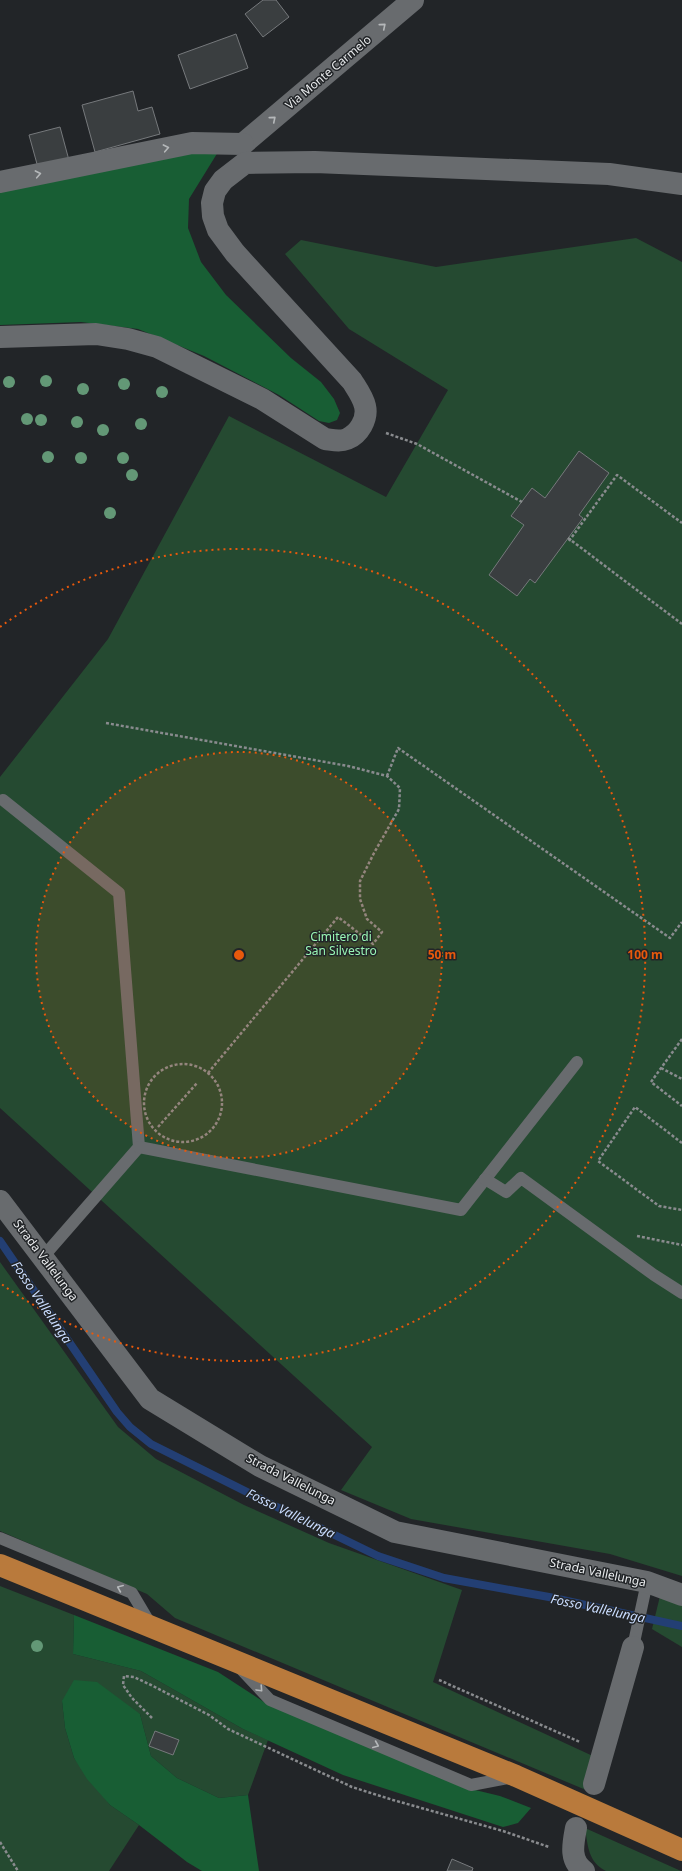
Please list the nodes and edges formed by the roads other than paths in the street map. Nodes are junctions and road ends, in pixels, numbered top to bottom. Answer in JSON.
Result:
{"nodes":[{"id":1,"x":413,"y":0,"type":"edge"},
{"id":2,"x":244,"y":154,"type":"junction"},
{"id":3,"x":0,"y":182,"type":"edge"},
{"id":4,"x":682,"y":184,"type":"edge"},
{"id":5,"x":0,"y":337,"type":"edge"},
{"id":6,"x":3,"y":800,"type":"dead end"},
{"id":7,"x":577,"y":1062,"type":"dead end"},
{"id":8,"x":139,"y":1147,"type":"junction"},
{"id":9,"x":485,"y":1179,"type":"junction"},
{"id":10,"x":0,"y":1201,"type":"edge"},
{"id":11,"x":43,"y":1257,"type":"junction"},
{"id":12,"x":682,"y":1293,"type":"edge"},
{"id":13,"x":0,"y":1538,"type":"edge"},
{"id":14,"x":0,"y":1566,"type":"edge"},
{"id":15,"x":647,"y":1582,"type":"junction"},
{"id":16,"x":682,"y":1595,"type":"edge"},
{"id":17,"x":153,"y":1628,"type":"junction"},
{"id":18,"x":633,"y":1647,"type":"joint"},
{"id":19,"x":594,"y":1784,"type":"dead end"},
{"id":20,"x":576,"y":1828,"type":"dead end"},
{"id":21,"x":682,"y":1850,"type":"edge"},
{"id":22,"x":584,"y":1871,"type":"edge"}],
"edges":[{"from":2,"to":1,"type":"street","name":"Via Monte Carmelo","one_way":true},
{"from":3,"to":2,"type":"street","one_way":true},
{"from":2,"to":4,"type":"street"},
{"from":2,"to":5,"type":"street","name":"Via Monte Carmelo"},
{"from":6,"to":8,"type":"lane"},
{"from":7,"to":9,"type":"lane"},
{"from":8,"to":9,"type":"lane"},
{"from":8,"to":11,"type":"lane"},
{"from":9,"to":12,"type":"lane"},
{"from":10,"to":11,"type":"street","name":"Strada Vallelunga"},
{"from":11,"to":15,"type":"street","name":"Strada Vallelunga"},
{"from":17,"to":13,"type":"lane","one_way":true},
{"from":14,"to":17,"type":"highway"},
{"from":15,"to":16,"type":"street","name":"Strada Vallelunga"},
{"from":15,"to":18,"type":"lane"},
{"from":17,"to":21,"type":"highway"},
{"from":18,"to":19,"type":"street"},
{"from":20,"to":22,"type":"street"}]}
